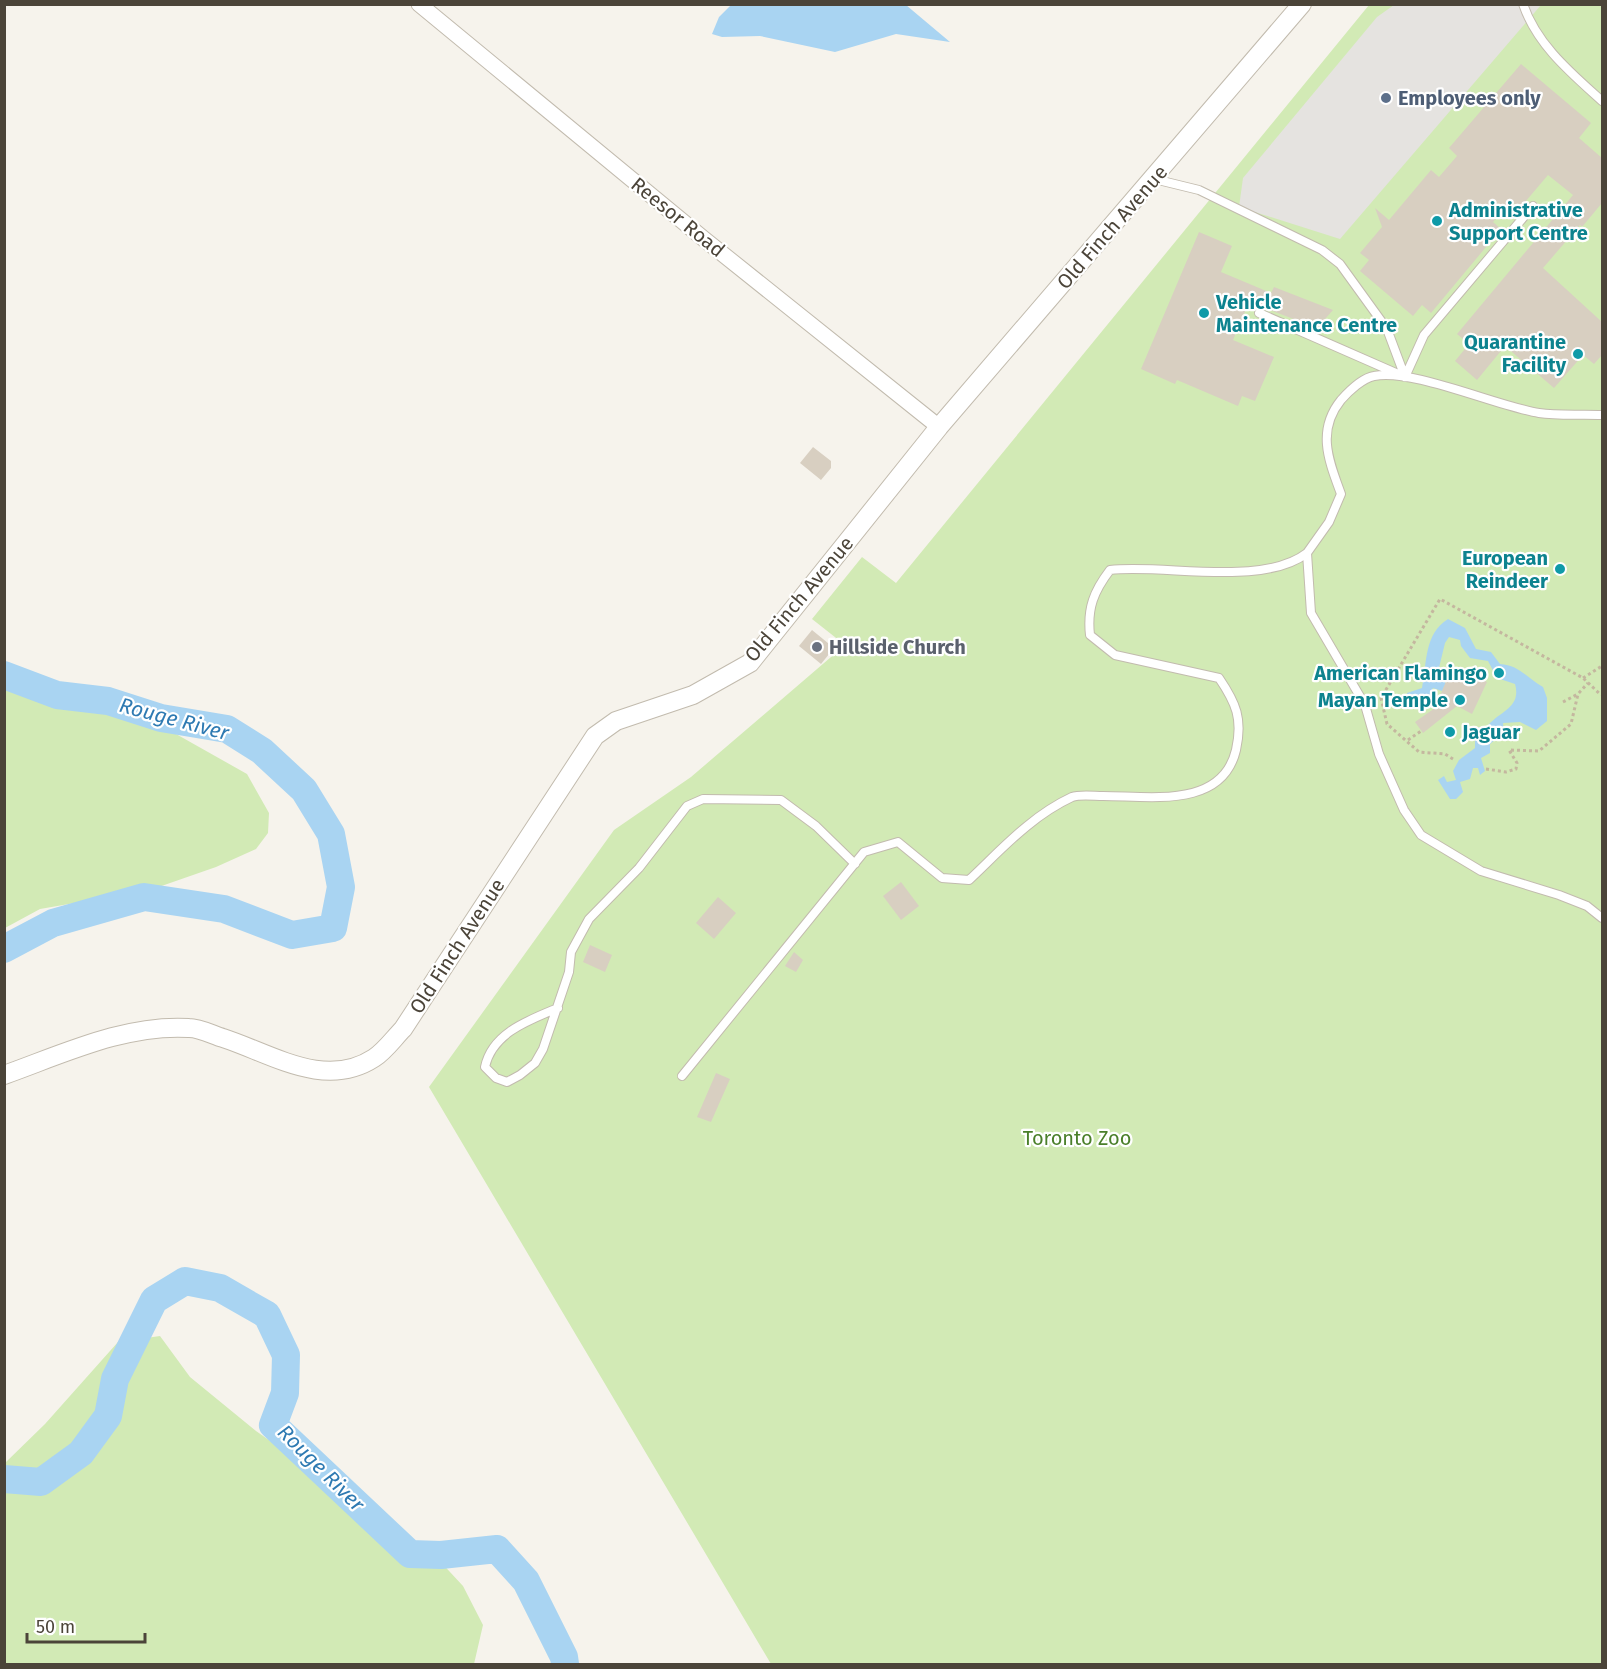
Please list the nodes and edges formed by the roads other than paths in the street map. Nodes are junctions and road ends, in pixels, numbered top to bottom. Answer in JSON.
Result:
{"nodes":[{"id":1,"x":419,"y":4,"type":"edge"},
{"id":2,"x":1302,"y":4,"type":"edge"},
{"id":3,"x":1523,"y":4,"type":"edge"},
{"id":4,"x":1602,"y":102,"type":"edge"},
{"id":5,"x":1154,"y":179,"type":"junction"},
{"id":6,"x":1533,"y":206,"type":"dead end"},
{"id":7,"x":1259,"y":313,"type":"dead end"},
{"id":8,"x":1405,"y":377,"type":"junction"},
{"id":9,"x":1602,"y":415,"type":"edge"},
{"id":10,"x":939,"y":427,"type":"junction"},
{"id":11,"x":1307,"y":553,"type":"junction"},
{"id":12,"x":855,"y":864,"type":"junction"},
{"id":13,"x":1587,"y":906,"type":"junction"},
{"id":14,"x":1602,"y":910,"type":"edge"},
{"id":15,"x":1602,"y":918,"type":"edge"},
{"id":16,"x":558,"y":1008,"type":"junction"},
{"id":17,"x":4,"y":1075,"type":"edge"},
{"id":18,"x":682,"y":1076,"type":"dead end"}],
"edges":[{"from":1,"to":10,"type":"street","name":"Reesor Road"},
{"from":2,"to":5,"type":"street","name":"Old Finch Avenue"},
{"from":3,"to":4,"type":"lane"},
{"from":5,"to":8,"type":"lane"},
{"from":5,"to":10,"type":"street","name":"Old Finch Avenue"},
{"from":6,"to":8,"type":"lane"},
{"from":7,"to":8,"type":"lane"},
{"from":8,"to":9,"type":"lane"},
{"from":8,"to":11,"type":"lane"},
{"from":10,"to":17,"type":"street","name":"Old Finch Avenue"},
{"from":11,"to":12,"type":"lane"},
{"from":11,"to":13,"type":"lane"},
{"from":12,"to":16,"type":"lane"},
{"from":12,"to":18,"type":"lane"},
{"from":13,"to":14,"type":"lane"},
{"from":13,"to":15,"type":"lane"},
{"from":16,"to":16,"type":"lane"}]}
